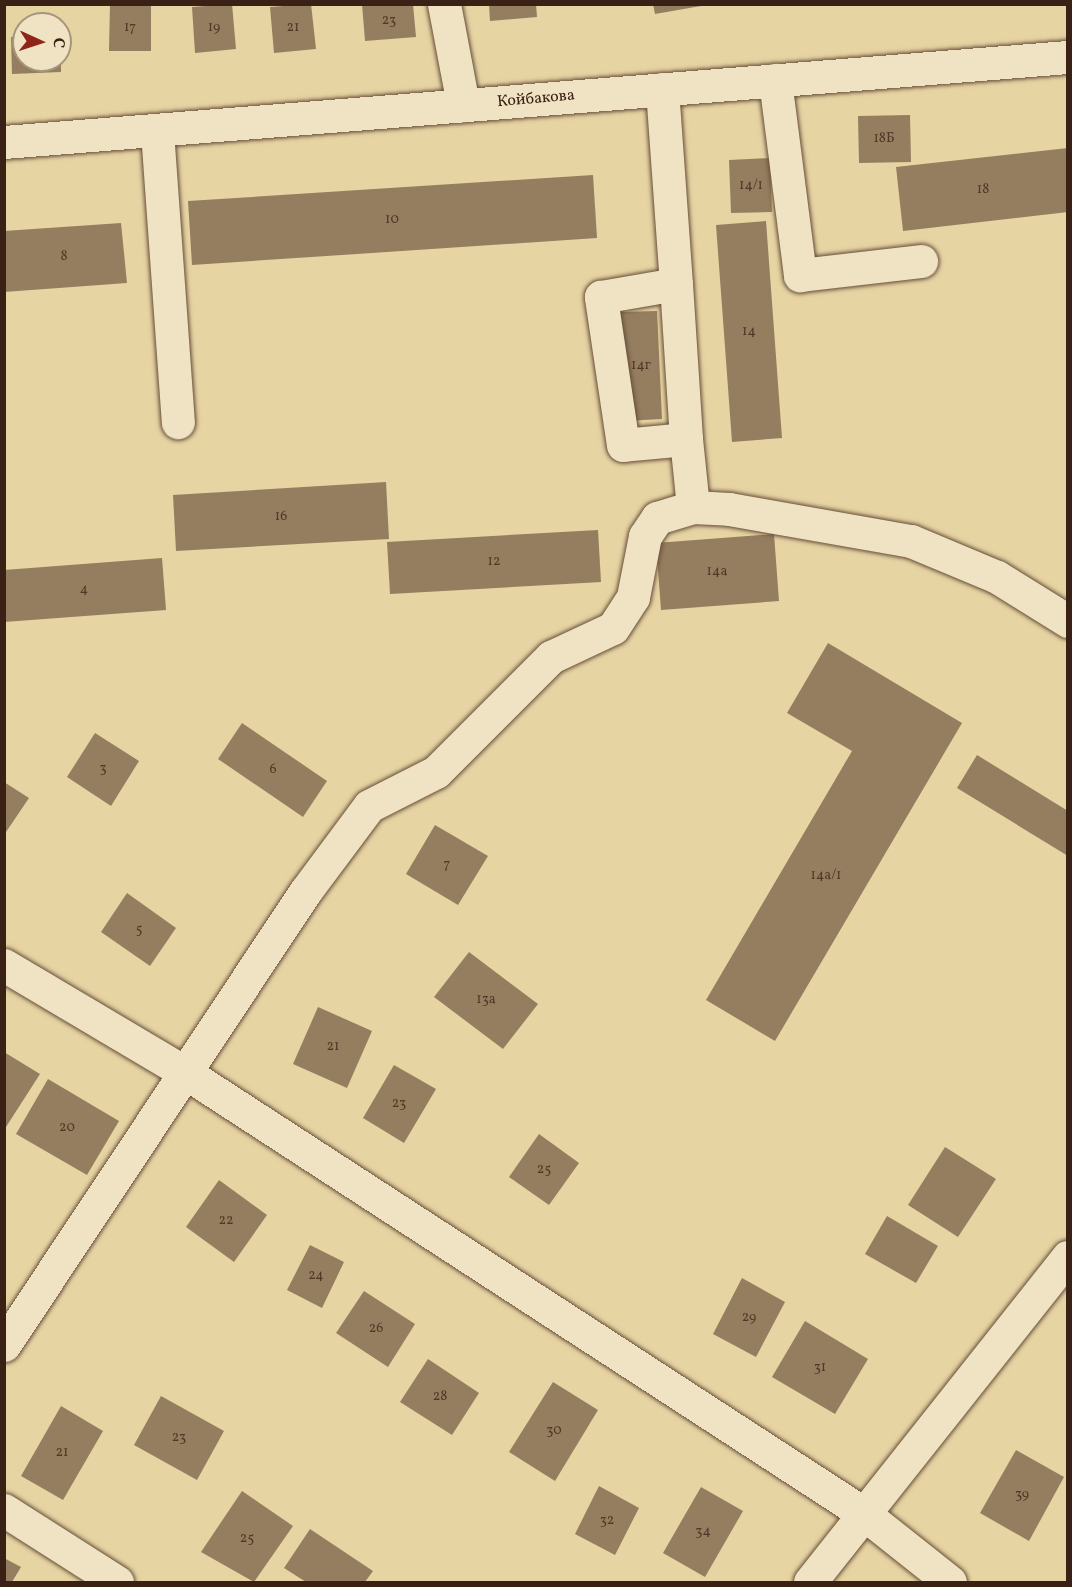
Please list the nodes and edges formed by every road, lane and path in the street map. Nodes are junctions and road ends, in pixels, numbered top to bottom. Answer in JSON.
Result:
{"nodes":[{"id":1,"x":444,"y":4,"type":"edge"},
{"id":2,"x":1068,"y":57,"type":"edge"},
{"id":3,"x":775,"y":80,"type":"junction"},
{"id":4,"x":662,"y":89,"type":"junction"},
{"id":5,"x":463,"y":105,"type":"junction"},
{"id":6,"x":157,"y":131,"type":"junction"},
{"id":7,"x":4,"y":141,"type":"edge"},
{"id":8,"x":921,"y":261,"type":"dead end"},
{"id":9,"x":676,"y":284,"type":"junction"},
{"id":10,"x":178,"y":422,"type":"dead end"},
{"id":11,"x":686,"y":438,"type":"junction"},
{"id":12,"x":693,"y":507,"type":"junction"},
{"id":13,"x":1068,"y":621,"type":"edge"},
{"id":14,"x":4,"y":964,"type":"edge"},
{"id":15,"x":186,"y":1073,"type":"junction"},
{"id":16,"x":1068,"y":1257,"type":"edge"},
{"id":17,"x":4,"y":1345,"type":"edge"},
{"id":18,"x":4,"y":1510,"type":"edge"},
{"id":19,"x":863,"y":1513,"type":"junction"},
{"id":20,"x":117,"y":1582,"type":"edge"},
{"id":21,"x":810,"y":1582,"type":"edge"},
{"id":22,"x":950,"y":1582,"type":"edge"}],
"edges":[{"from":1,"to":5,"type":"street"},
{"from":2,"to":3,"type":"street","name":"Койбакова"},
{"from":3,"to":4,"type":"street","name":"Койбакова"},
{"from":3,"to":8,"type":"street"},
{"from":4,"to":5,"type":"street","name":"Койбакова"},
{"from":4,"to":9,"type":"street"},
{"from":5,"to":6,"type":"street","name":"Койбакова"},
{"from":6,"to":7,"type":"street","name":"Койбакова"},
{"from":6,"to":10,"type":"street"},
{"from":9,"to":11,"type":"street"},
{"from":9,"to":11,"type":"street"},
{"from":11,"to":12,"type":"street"},
{"from":12,"to":13,"type":"street"},
{"from":12,"to":15,"type":"street"},
{"from":14,"to":15,"type":"street"},
{"from":15,"to":17,"type":"street"},
{"from":15,"to":19,"type":"street"},
{"from":16,"to":19,"type":"street"},
{"from":18,"to":20,"type":"street"},
{"from":19,"to":21,"type":"street"},
{"from":19,"to":22,"type":"street"}]}
